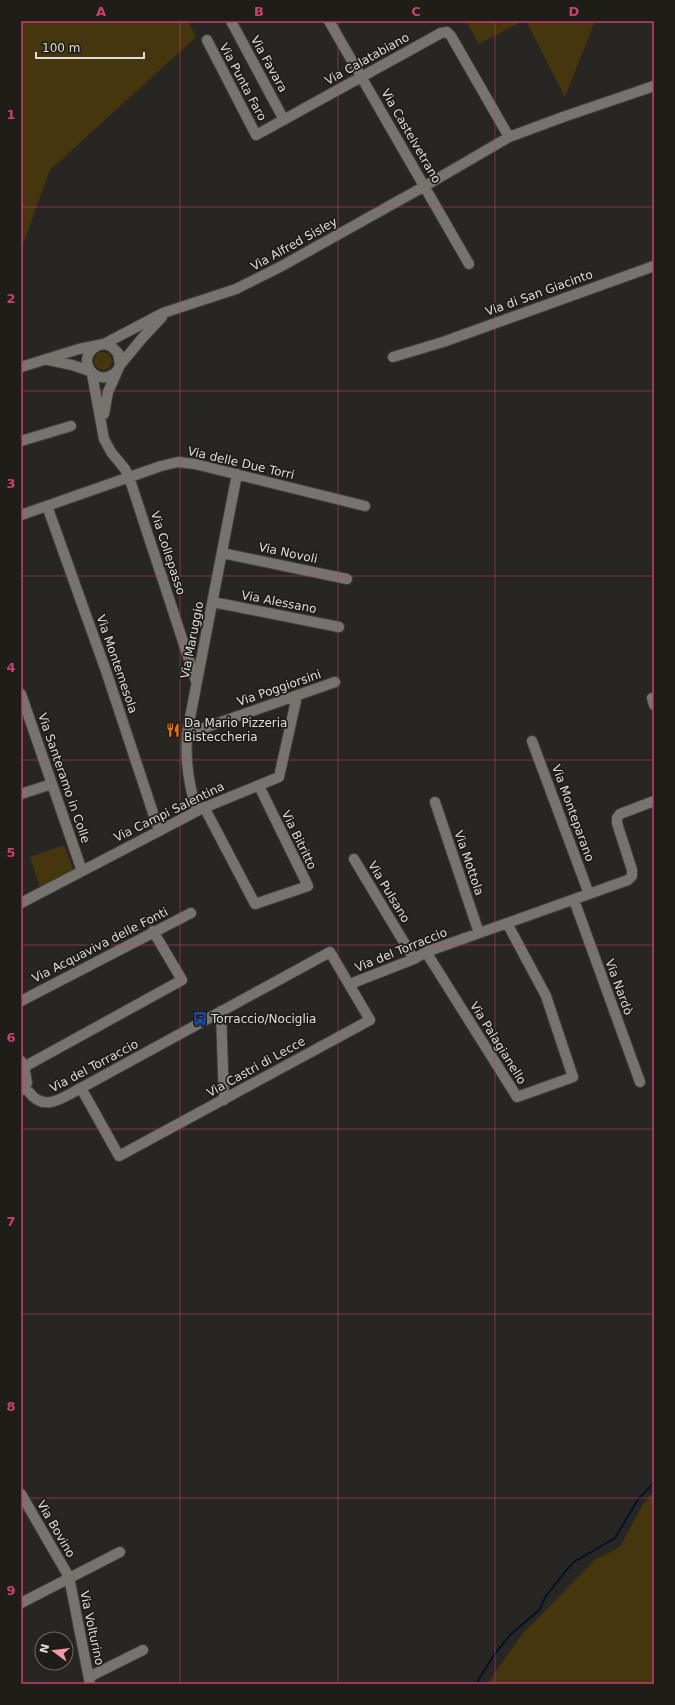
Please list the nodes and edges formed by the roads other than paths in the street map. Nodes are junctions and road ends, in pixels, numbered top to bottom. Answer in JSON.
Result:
{"nodes":[{"id":1,"x":230,"y":21,"type":"edge"},
{"id":2,"x":330,"y":21,"type":"edge"},
{"id":3,"x":207,"y":40,"type":"dead end"},
{"id":4,"x":361,"y":77,"type":"junction"},
{"id":5,"x":654,"y":86,"type":"edge"},
{"id":6,"x":284,"y":120,"type":"junction"},
{"id":7,"x":256,"y":135,"type":"joint"},
{"id":8,"x":509,"y":137,"type":"junction"},
{"id":9,"x":425,"y":186,"type":"junction"},
{"id":10,"x":469,"y":264,"type":"dead end"},
{"id":11,"x":654,"y":266,"type":"edge"},
{"id":12,"x":170,"y":311,"type":"junction"},
{"id":13,"x":101,"y":345,"type":"junction"},
{"id":14,"x":393,"y":358,"type":"dead end"},
{"id":15,"x":46,"y":360,"type":"junction"},
{"id":16,"x":21,"y":368,"type":"edge"},
{"id":17,"x":119,"y":368,"type":"junction"},
{"id":18,"x":91,"y":372,"type":"junction"},
{"id":19,"x":102,"y":422,"type":"junction"},
{"id":20,"x":71,"y":426,"type":"dead end"},
{"id":21,"x":21,"y":441,"type":"edge"},
{"id":22,"x":237,"y":474,"type":"junction"},
{"id":23,"x":129,"y":477,"type":"junction"},
{"id":24,"x":48,"y":506,"type":"junction"},
{"id":25,"x":365,"y":506,"type":"dead end"},
{"id":26,"x":21,"y":515,"type":"edge"},
{"id":27,"x":222,"y":553,"type":"junction"},
{"id":28,"x":347,"y":579,"type":"dead end"},
{"id":29,"x":213,"y":602,"type":"junction"},
{"id":30,"x":339,"y":627,"type":"dead end"},
{"id":31,"x":335,"y":682,"type":"dead end"},
{"id":32,"x":196,"y":683,"type":"junction"},
{"id":33,"x":21,"y":694,"type":"edge"},
{"id":34,"x":297,"y":696,"type":"junction"},
{"id":35,"x":187,"y":734,"type":"junction"},
{"id":36,"x":532,"y":741,"type":"dead end"},
{"id":37,"x":52,"y":784,"type":"junction"},
{"id":38,"x":259,"y":786,"type":"junction"},
{"id":39,"x":21,"y":794,"type":"edge"},
{"id":40,"x":654,"y":801,"type":"edge"},
{"id":41,"x":435,"y":802,"type":"dead end"},
{"id":42,"x":201,"y":809,"type":"junction"},
{"id":43,"x":159,"y":831,"type":"junction"},
{"id":44,"x":354,"y":859,"type":"dead end"},
{"id":45,"x":82,"y":871,"type":"junction"},
{"id":46,"x":589,"y":894,"type":"junction"},
{"id":47,"x":574,"y":900,"type":"junction"},
{"id":48,"x":21,"y":903,"type":"edge"},
{"id":49,"x":191,"y":913,"type":"dead end"},
{"id":50,"x":507,"y":924,"type":"junction"},
{"id":51,"x":153,"y":931,"type":"junction"},
{"id":52,"x":479,"y":933,"type":"junction"},
{"id":53,"x":426,"y":952,"type":"junction"},
{"id":54,"x":414,"y":958,"type":"junction"},
{"id":55,"x":350,"y":984,"type":"junction"},
{"id":56,"x":21,"y":1001,"type":"edge"},
{"id":57,"x":221,"y":1011,"type":"junction"},
{"id":58,"x":22,"y":1064,"type":"edge"},
{"id":59,"x":640,"y":1082,"type":"dead end"},
{"id":60,"x":81,"y":1088,"type":"junction"},
{"id":61,"x":25,"y":1089,"type":"edge"},
{"id":62,"x":224,"y":1100,"type":"junction"},
{"id":63,"x":21,"y":1494,"type":"edge"},
{"id":64,"x":120,"y":1552,"type":"dead end"},
{"id":65,"x":69,"y":1577,"type":"junction"},
{"id":66,"x":21,"y":1603,"type":"edge"},
{"id":67,"x":144,"y":1650,"type":"dead end"},
{"id":68,"x":90,"y":1680,"type":"edge"}],
"edges":[{"from":1,"to":6,"type":"street","name":"Via Favara"},
{"from":2,"to":4,"type":"street","name":"Via Castelvetrano"},
{"from":3,"to":7,"type":"street","name":"Via Punta Faro"},
{"from":4,"to":6,"type":"street","name":"Via Calatabiano"},
{"from":4,"to":8,"type":"street","name":"Via Calatabiano"},
{"from":4,"to":9,"type":"street","name":"Via Castelvetrano"},
{"from":5,"to":8,"type":"street","name":"Via Alfred Sisley"},
{"from":6,"to":7,"type":"street","name":"Via Calatabiano"},
{"from":8,"to":9,"type":"street","name":"Via Alfred Sisley"},
{"from":9,"to":10,"type":"street","name":"Via Castelvetrano"},
{"from":9,"to":12,"type":"street","name":"Via Alfred Sisley"},
{"from":11,"to":14,"type":"street","name":"Via di San Giacinto"},
{"from":12,"to":13,"type":"street","name":"Via Alfred Sisley"},
{"from":12,"to":17,"type":"street"},
{"from":13,"to":15,"type":"street"},
{"from":13,"to":17,"type":"street"},
{"from":13,"to":18,"type":"street"},
{"from":15,"to":16,"type":"street"},
{"from":15,"to":18,"type":"street"},
{"from":17,"to":18,"type":"street"},
{"from":17,"to":19,"type":"street"},
{"from":18,"to":19,"type":"street","name":"Via Collepasso"},
{"from":19,"to":23,"type":"street","name":"Via Collepasso"},
{"from":20,"to":21,"type":"street"},
{"from":22,"to":23,"type":"street","name":"Via delle Due Torri"},
{"from":22,"to":25,"type":"street","name":"Via delle Due Torri"},
{"from":22,"to":27,"type":"street","name":"Via Maruggio"},
{"from":23,"to":24,"type":"street","name":"Via delle Due Torri"},
{"from":23,"to":32,"type":"street","name":"Via Collepasso"},
{"from":24,"to":26,"type":"street","name":"Via delle Due Torri"},
{"from":24,"to":43,"type":"street","name":"Via Montemesola"},
{"from":27,"to":28,"type":"street","name":"Via Novoli"},
{"from":27,"to":29,"type":"street","name":"Via Maruggio"},
{"from":29,"to":30,"type":"street","name":"Via Alessano"},
{"from":29,"to":32,"type":"street","name":"Via Maruggio"},
{"from":31,"to":34,"type":"street","name":"Via Poggiorsini"},
{"from":32,"to":35,"type":"street","name":"Via Maruggio"},
{"from":33,"to":37,"type":"street","name":"Via Santeramo in Colle"},
{"from":34,"to":35,"type":"street","name":"Via Poggiorsini"},
{"from":34,"to":38,"type":"street","name":"Via Campi Salentina"},
{"from":35,"to":42,"type":"street","name":"Via Maruggio"},
{"from":36,"to":46,"type":"street","name":"Via Monteparano"},
{"from":37,"to":39,"type":"street"},
{"from":37,"to":45,"type":"street","name":"Via Santeramo in Colle"},
{"from":38,"to":42,"type":"street","name":"Via Campi Salentina"},
{"from":38,"to":42,"type":"street","name":"Via Bitritto"},
{"from":40,"to":46,"type":"street","name":"Via del Torraccio"},
{"from":41,"to":52,"type":"street","name":"Via Mottola"},
{"from":42,"to":43,"type":"street","name":"Via Campi Salentina"},
{"from":43,"to":45,"type":"street","name":"Via Campi Salentina"},
{"from":44,"to":54,"type":"street","name":"Via Pulsano"},
{"from":45,"to":48,"type":"street","name":"Via Campi Salentina"},
{"from":46,"to":47,"type":"street","name":"Via del Torraccio"},
{"from":47,"to":50,"type":"street","name":"Via del Torraccio"},
{"from":47,"to":59,"type":"street","name":"Via Nardò"},
{"from":49,"to":51,"type":"street","name":"Via Acquaviva delle Fonti"},
{"from":50,"to":52,"type":"street","name":"Via del Torraccio"},
{"from":50,"to":53,"type":"street","name":"Via Palagianello"},
{"from":51,"to":56,"type":"street","name":"Via Acquaviva delle Fonti"},
{"from":51,"to":58,"type":"street"},
{"from":52,"to":53,"type":"street","name":"Via del Torraccio"},
{"from":53,"to":54,"type":"street","name":"Via del Torraccio"},
{"from":54,"to":55,"type":"street","name":"Via del Torraccio"},
{"from":55,"to":57,"type":"street","name":"Via del Torraccio"},
{"from":55,"to":62,"type":"street","name":"Via Castri di Lecce"},
{"from":57,"to":60,"type":"street","name":"Via del Torraccio"},
{"from":57,"to":62,"type":"street"},
{"from":58,"to":61,"type":"street"},
{"from":60,"to":61,"type":"street","name":"Via del Torraccio"},
{"from":60,"to":62,"type":"street","name":"Via Castri di Lecce"},
{"from":63,"to":65,"type":"street","name":"Via Bovino"},
{"from":64,"to":65,"type":"street"},
{"from":65,"to":66,"type":"street"},
{"from":65,"to":68,"type":"street","name":"Via Volturino"},
{"from":67,"to":68,"type":"street"}]}
